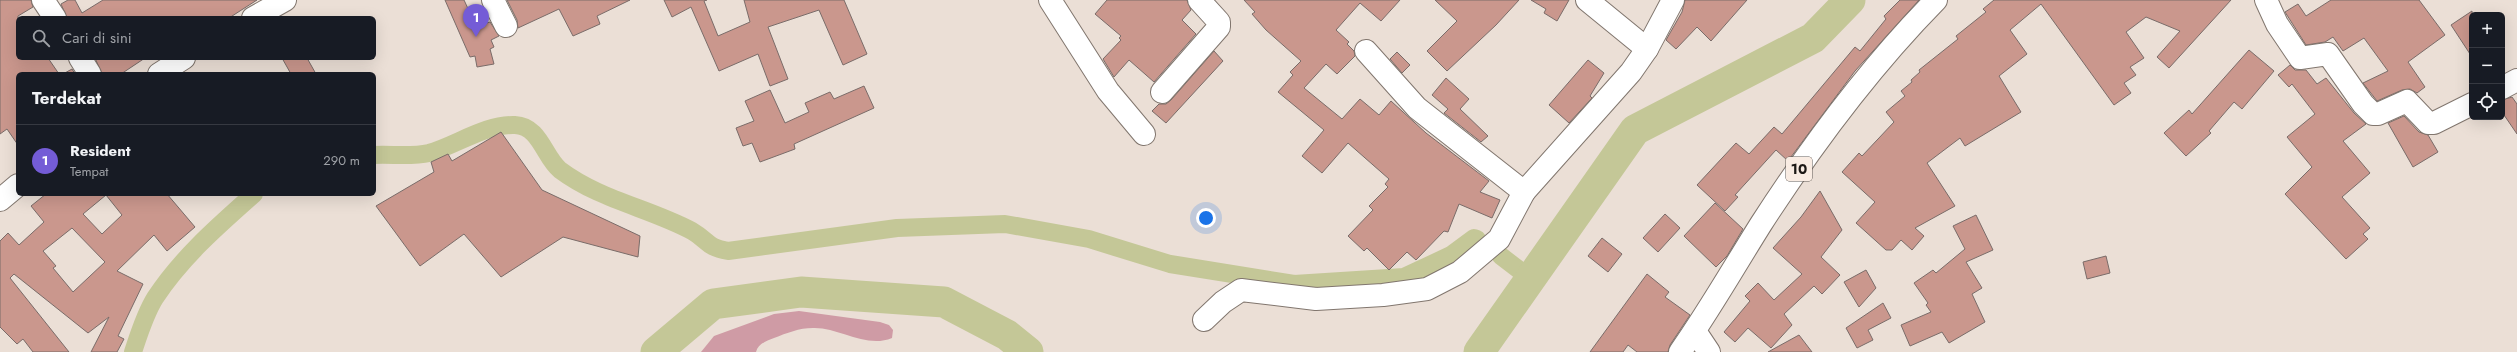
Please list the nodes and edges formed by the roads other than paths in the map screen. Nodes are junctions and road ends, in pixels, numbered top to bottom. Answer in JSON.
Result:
{"nodes":[{"id":1,"x":43,"y":0,"type":"edge"},
{"id":2,"x":285,"y":0,"type":"edge"},
{"id":3,"x":493,"y":0,"type":"edge"},
{"id":4,"x":1050,"y":0,"type":"edge"},
{"id":5,"x":1199,"y":0,"type":"edge"},
{"id":6,"x":1587,"y":0,"type":"edge"},
{"id":7,"x":1673,"y":0,"type":"edge"},
{"id":8,"x":1936,"y":0,"type":"edge"},
{"id":9,"x":2267,"y":0,"type":"edge"},
{"id":10,"x":54,"y":16,"type":"edge"},
{"id":11,"x":257,"y":16,"type":"edge"},
{"id":12,"x":506,"y":26,"type":"dead end"},
{"id":13,"x":1647,"y":49,"type":"junction"},
{"id":14,"x":1366,"y":51,"type":"dead end"},
{"id":15,"x":81,"y":60,"type":"edge"},
{"id":16,"x":181,"y":60,"type":"edge"},
{"id":17,"x":89,"y":72,"type":"edge"},
{"id":18,"x":162,"y":72,"type":"edge"},
{"id":19,"x":2517,"y":80,"type":"edge"},
{"id":20,"x":2505,"y":86,"type":"edge"},
{"id":21,"x":1162,"y":92,"type":"dead end"},
{"id":22,"x":2469,"y":106,"type":"edge"},
{"id":23,"x":1144,"y":134,"type":"dead end"},
{"id":24,"x":16,"y":186,"type":"edge"},
{"id":25,"x":1524,"y":192,"type":"junction"},
{"id":26,"x":0,"y":200,"type":"edge"},
{"id":27,"x":1204,"y":320,"type":"dead end"},
{"id":28,"x":1695,"y":331,"type":"junction"},
{"id":29,"x":1680,"y":352,"type":"edge"},
{"id":30,"x":1709,"y":352,"type":"edge"}],
"edges":[{"from":1,"to":10,"type":"main road"},
{"from":2,"to":11,"type":"main road"},
{"from":3,"to":12,"type":"main road"},
{"from":4,"to":23,"type":"main road"},
{"from":5,"to":21,"type":"main road"},
{"from":6,"to":13,"type":"main road"},
{"from":7,"to":13,"type":"main road"},
{"from":8,"to":28,"type":"main road","number":"10"},
{"from":9,"to":22,"type":"main road"},
{"from":13,"to":25,"type":"main road"},
{"from":14,"to":25,"type":"main road"},
{"from":15,"to":17,"type":"main road"},
{"from":16,"to":18,"type":"main road"},
{"from":19,"to":20,"type":"main road"},
{"from":24,"to":26,"type":"main road"},
{"from":25,"to":27,"type":"main road"},
{"from":28,"to":29,"type":"main road","number":"10"},
{"from":28,"to":30,"type":"main road"}]}
